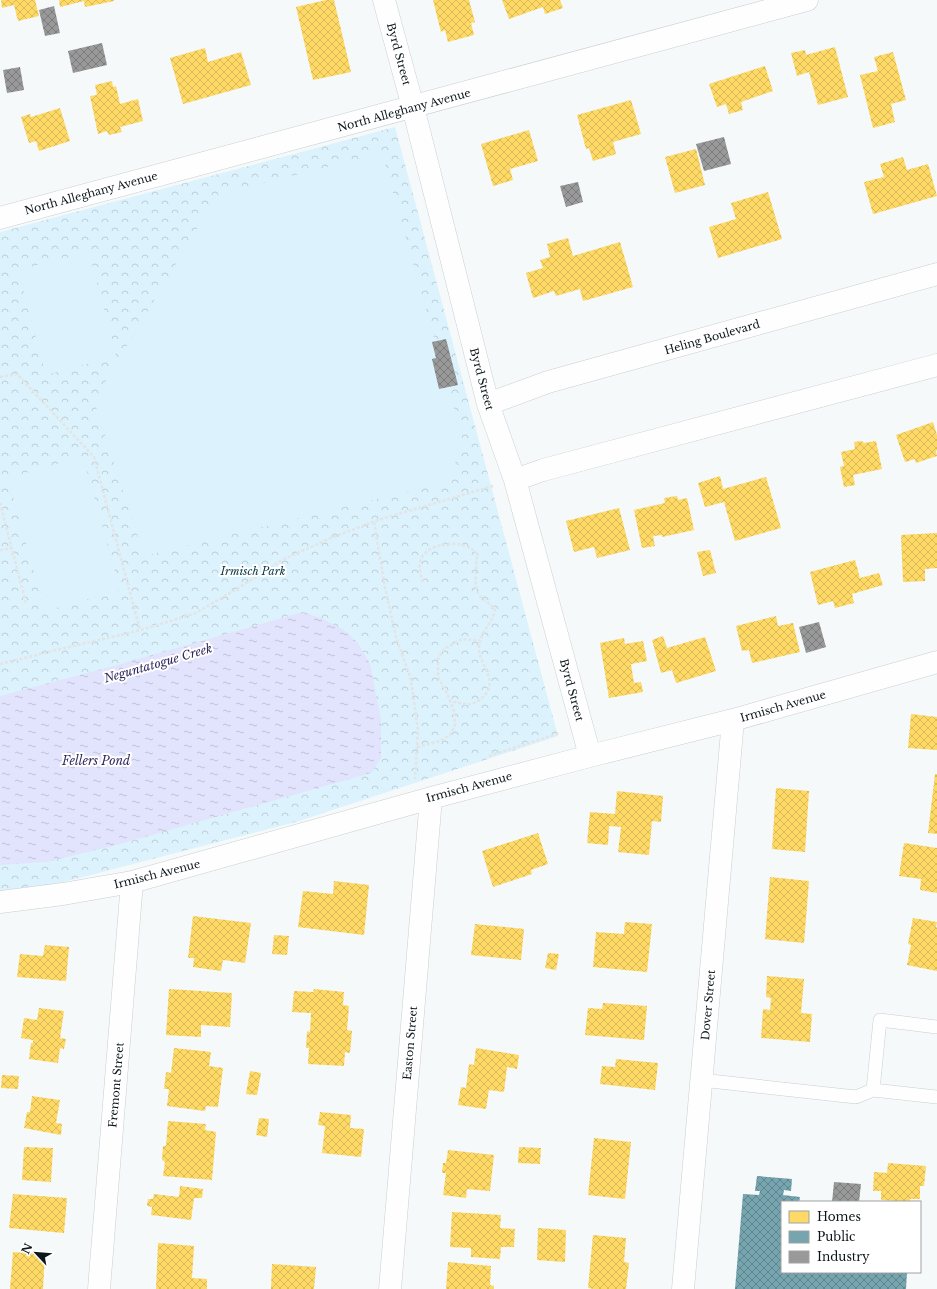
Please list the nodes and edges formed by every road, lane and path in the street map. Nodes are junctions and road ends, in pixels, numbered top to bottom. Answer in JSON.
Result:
{"nodes":[{"id":1,"x":384,"y":0,"type":"edge"},
{"id":2,"x":807,"y":0,"type":"edge"},
{"id":3,"x":413,"y":107,"type":"junction"},
{"id":4,"x":0,"y":218,"type":"edge"},
{"id":5,"x":937,"y":274,"type":"edge"},
{"id":6,"x":937,"y":365,"type":"edge"},
{"id":7,"x":0,"y":377,"type":"edge"},
{"id":8,"x":488,"y":404,"type":"junction"},
{"id":9,"x":515,"y":480,"type":"junction"},
{"id":10,"x":0,"y":503,"type":"edge"},
{"id":11,"x":374,"y":522,"type":"junction"},
{"id":12,"x":12,"y":548,"type":"junction"},
{"id":13,"x":0,"y":550,"type":"edge"},
{"id":14,"x":423,"y":582,"type":"dead end"},
{"id":15,"x":26,"y":604,"type":"dead end"},
{"id":16,"x":140,"y":630,"type":"junction"},
{"id":17,"x":480,"y":641,"type":"junction"},
{"id":18,"x":937,"y":662,"type":"edge"},
{"id":19,"x":0,"y":664,"type":"edge"},
{"id":20,"x":450,"y":701,"type":"junction"},
{"id":21,"x":733,"y":720,"type":"junction"},
{"id":22,"x":417,"y":747,"type":"junction"},
{"id":23,"x":590,"y":756,"type":"junction"},
{"id":24,"x":415,"y":779,"type":"dead end"},
{"id":25,"x":431,"y":798,"type":"junction"},
{"id":26,"x":132,"y":882,"type":"junction"},
{"id":27,"x":0,"y":902,"type":"edge"},
{"id":28,"x":937,"y":1027,"type":"edge"},
{"id":29,"x":701,"y":1080,"type":"junction"},
{"id":30,"x":873,"y":1090,"type":"junction"},
{"id":31,"x":937,"y":1098,"type":"edge"},
{"id":32,"x":99,"y":1289,"type":"edge"},
{"id":33,"x":390,"y":1289,"type":"edge"},
{"id":34,"x":683,"y":1289,"type":"edge"}],
"edges":[{"from":1,"to":3,"type":"street","name":"Byrd Street"},
{"from":2,"to":3,"type":"street","name":"North Alleghany Avenue"},
{"from":3,"to":4,"type":"street","name":"North Alleghany Avenue"},
{"from":3,"to":8,"type":"street","name":"Byrd Street"},
{"from":5,"to":8,"type":"street","name":"Heling Boulevard"},
{"from":6,"to":9,"type":"street"},
{"from":7,"to":16,"type":"path"},
{"from":8,"to":9,"type":"street","name":"Byrd Street"},
{"from":9,"to":11,"type":"path"},
{"from":9,"to":23,"type":"street","name":"Byrd Street"},
{"from":10,"to":12,"type":"path"},
{"from":11,"to":16,"type":"path"},
{"from":11,"to":22,"type":"path"},
{"from":12,"to":13,"type":"path"},
{"from":12,"to":15,"type":"path"},
{"from":14,"to":17,"type":"path"},
{"from":16,"to":19,"type":"path"},
{"from":17,"to":20,"type":"path"},
{"from":17,"to":20,"type":"path"},
{"from":18,"to":21,"type":"street","name":"Irmisch Avenue"},
{"from":20,"to":22,"type":"path"},
{"from":21,"to":23,"type":"street","name":"Irmisch Avenue"},
{"from":21,"to":29,"type":"street","name":"Dover Street"},
{"from":22,"to":24,"type":"path"},
{"from":23,"to":25,"type":"street","name":"Irmisch Avenue"},
{"from":25,"to":26,"type":"street","name":"Irmisch Avenue"},
{"from":25,"to":33,"type":"street","name":"Easton Street"},
{"from":26,"to":27,"type":"street","name":"Irmisch Avenue"},
{"from":26,"to":32,"type":"street","name":"Fremont Street"},
{"from":28,"to":30,"type":"lane"},
{"from":29,"to":30,"type":"lane"},
{"from":29,"to":34,"type":"street","name":"Dover Street"},
{"from":30,"to":31,"type":"lane"}]}
